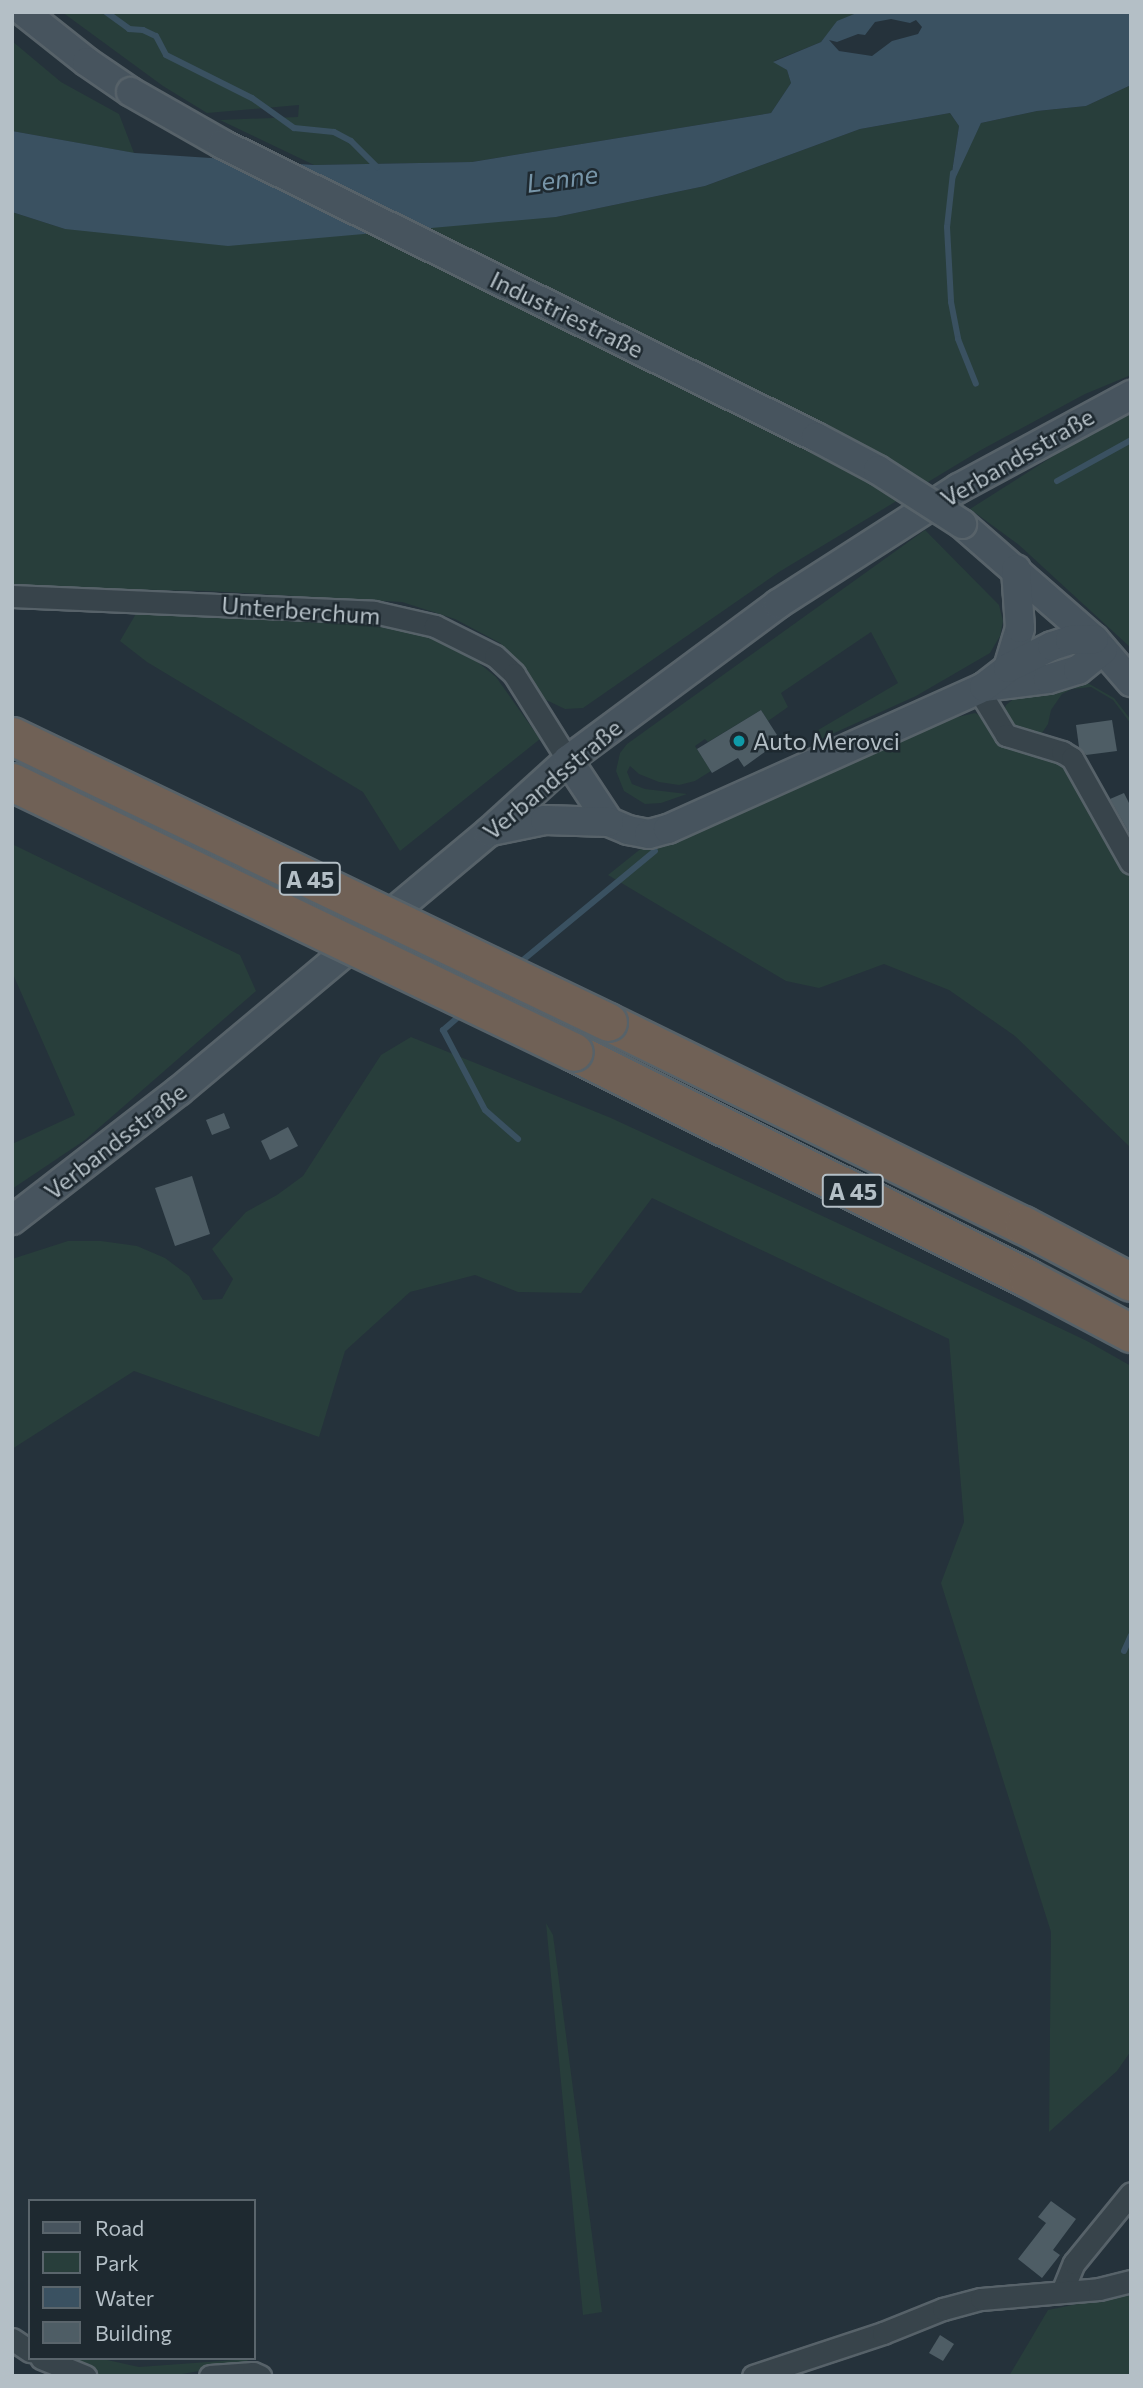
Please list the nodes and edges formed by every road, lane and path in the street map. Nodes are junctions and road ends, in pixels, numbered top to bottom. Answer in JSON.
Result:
{"nodes":[{"id":1,"x":24,"y":12,"type":"edge"},
{"id":2,"x":1131,"y":395,"type":"edge"},
{"id":3,"x":1016,"y":569,"type":"junction"},
{"id":4,"x":12,"y":596,"type":"edge"},
{"id":5,"x":1099,"y":645,"type":"junction"},
{"id":6,"x":1008,"y":668,"type":"junction"},
{"id":7,"x":1131,"y":682,"type":"edge"},
{"id":8,"x":981,"y":688,"type":"junction"},
{"id":9,"x":12,"y":736,"type":"edge"},
{"id":10,"x":568,"y":760,"type":"junction"},
{"id":11,"x":12,"y":782,"type":"edge"},
{"id":12,"x":609,"y":822,"type":"junction"},
{"id":13,"x":489,"y":832,"type":"junction"},
{"id":14,"x":1131,"y":863,"type":"edge"},
{"id":15,"x":12,"y":1220,"type":"edge"},
{"id":16,"x":1131,"y":1282,"type":"edge"},
{"id":17,"x":1131,"y":1333,"type":"edge"},
{"id":18,"x":1131,"y":2193,"type":"edge"},
{"id":19,"x":1131,"y":2281,"type":"edge"},
{"id":20,"x":1062,"y":2292,"type":"junction"},
{"id":21,"x":12,"y":2339,"type":"edge"},
{"id":22,"x":28,"y":2350,"type":"edge"},
{"id":23,"x":46,"y":2360,"type":"edge"},
{"id":24,"x":85,"y":2376,"type":"edge"},
{"id":25,"x":210,"y":2376,"type":"edge"},
{"id":26,"x":260,"y":2376,"type":"edge"},
{"id":27,"x":753,"y":2376,"type":"edge"}],
"edges":[{"from":1,"to":3,"type":"main road","name":"Industriestraße","bridge":true},
{"from":2,"to":10,"type":"main road","name":"Verbandsstraße"},
{"from":3,"to":5,"type":"main road","name":"Industriestraße"},
{"from":3,"to":6,"type":"main road"},
{"from":4,"to":10,"type":"street","name":"Unterberchum"},
{"from":5,"to":6,"type":"main road"},
{"from":5,"to":7,"type":"main road","name":"Industriestraße"},
{"from":5,"to":8,"type":"main road"},
{"from":6,"to":8,"type":"main road"},
{"from":8,"to":12,"type":"main road"},
{"from":8,"to":14,"type":"street"},
{"from":9,"to":16,"type":"highway","number":"A 45","bridge":true},
{"from":10,"to":12,"type":"main road"},
{"from":10,"to":13,"type":"main road","name":"Verbandsstraße"},
{"from":11,"to":17,"type":"highway","number":"A 45","bridge":true},
{"from":12,"to":13,"type":"main road"},
{"from":13,"to":15,"type":"main road","name":"Verbandsstraße"},
{"from":18,"to":20,"type":"street"},
{"from":19,"to":20,"type":"street"},
{"from":20,"to":27,"type":"street"},
{"from":21,"to":22,"type":"street"},
{"from":23,"to":24,"type":"street"},
{"from":25,"to":26,"type":"street"}]}
